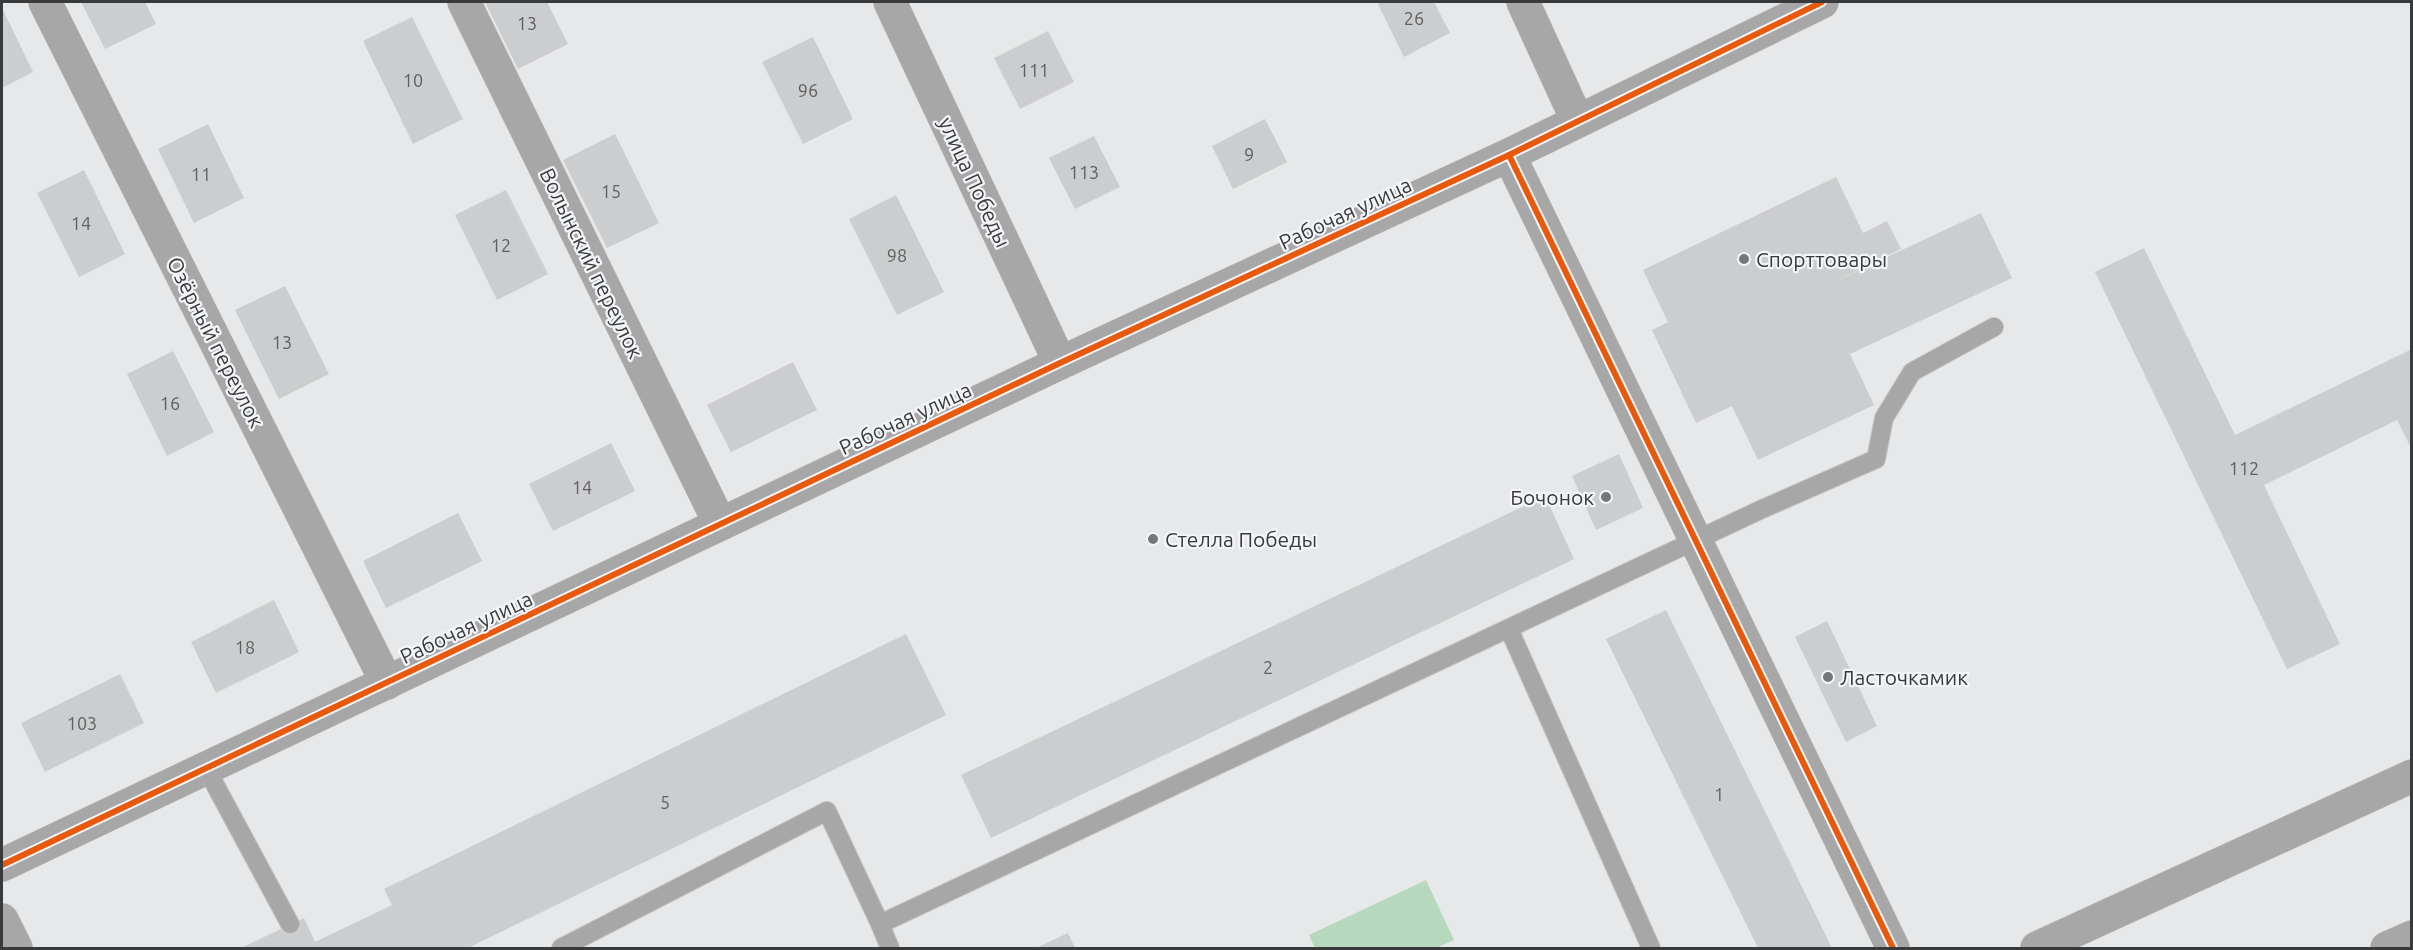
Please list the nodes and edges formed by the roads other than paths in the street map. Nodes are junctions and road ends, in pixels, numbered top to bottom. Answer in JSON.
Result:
{"nodes":[{"id":1,"x":45,"y":2,"type":"edge"},
{"id":2,"x":464,"y":2,"type":"edge"},
{"id":3,"x":890,"y":2,"type":"edge"},
{"id":4,"x":1522,"y":2,"type":"edge"},
{"id":5,"x":1822,"y":2,"type":"edge"},
{"id":6,"x":1577,"y":120,"type":"junction"},
{"id":7,"x":1509,"y":155,"type":"junction"},
{"id":8,"x":1994,"y":327,"type":"dead end"},
{"id":9,"x":1060,"y":363,"type":"junction"},
{"id":10,"x":720,"y":524,"type":"junction"},
{"id":11,"x":1696,"y":542,"type":"junction"},
{"id":12,"x":1509,"y":629,"type":"junction"},
{"id":13,"x":387,"y":683,"type":"junction"},
{"id":14,"x":206,"y":768,"type":"junction"},
{"id":15,"x":2412,"y":776,"type":"edge"},
{"id":16,"x":2,"y":865,"type":"edge"},
{"id":17,"x":2,"y":920,"type":"edge"},
{"id":18,"x":290,"y":924,"type":"dead end"},
{"id":19,"x":880,"y":924,"type":"junction"},
{"id":20,"x":2412,"y":937,"type":"edge"},
{"id":21,"x":16,"y":948,"type":"edge"},
{"id":22,"x":561,"y":948,"type":"edge"},
{"id":23,"x":890,"y":948,"type":"edge"},
{"id":24,"x":1651,"y":948,"type":"edge"},
{"id":25,"x":1893,"y":948,"type":"edge"},
{"id":26,"x":2037,"y":948,"type":"edge"},
{"id":27,"x":2387,"y":948,"type":"edge"}],
"edges":[{"from":1,"to":13,"type":"street","name":"Озёрный переулок"},
{"from":2,"to":10,"type":"street","name":"Волынский переулок"},
{"from":3,"to":9,"type":"street","name":"улица Победы"},
{"from":4,"to":6,"type":"street"},
{"from":5,"to":6,"type":"street","name":"Рабочая улица"},
{"from":6,"to":7,"type":"street","name":"Рабочая улица"},
{"from":7,"to":9,"type":"street","name":"Рабочая улица"},
{"from":7,"to":11,"type":"street"},
{"from":8,"to":11,"type":"lane"},
{"from":9,"to":10,"type":"street","name":"Рабочая улица"},
{"from":10,"to":13,"type":"street","name":"Рабочая улица"},
{"from":11,"to":12,"type":"lane"},
{"from":11,"to":25,"type":"street"},
{"from":12,"to":19,"type":"lane"},
{"from":12,"to":24,"type":"lane"},
{"from":13,"to":14,"type":"street","name":"Рабочая улица"},
{"from":14,"to":16,"type":"street","name":"Рабочая улица"},
{"from":14,"to":18,"type":"lane"},
{"from":15,"to":26,"type":"street"},
{"from":17,"to":21,"type":"street"},
{"from":19,"to":22,"type":"lane"},
{"from":19,"to":23,"type":"lane"},
{"from":20,"to":27,"type":"street"}]}
